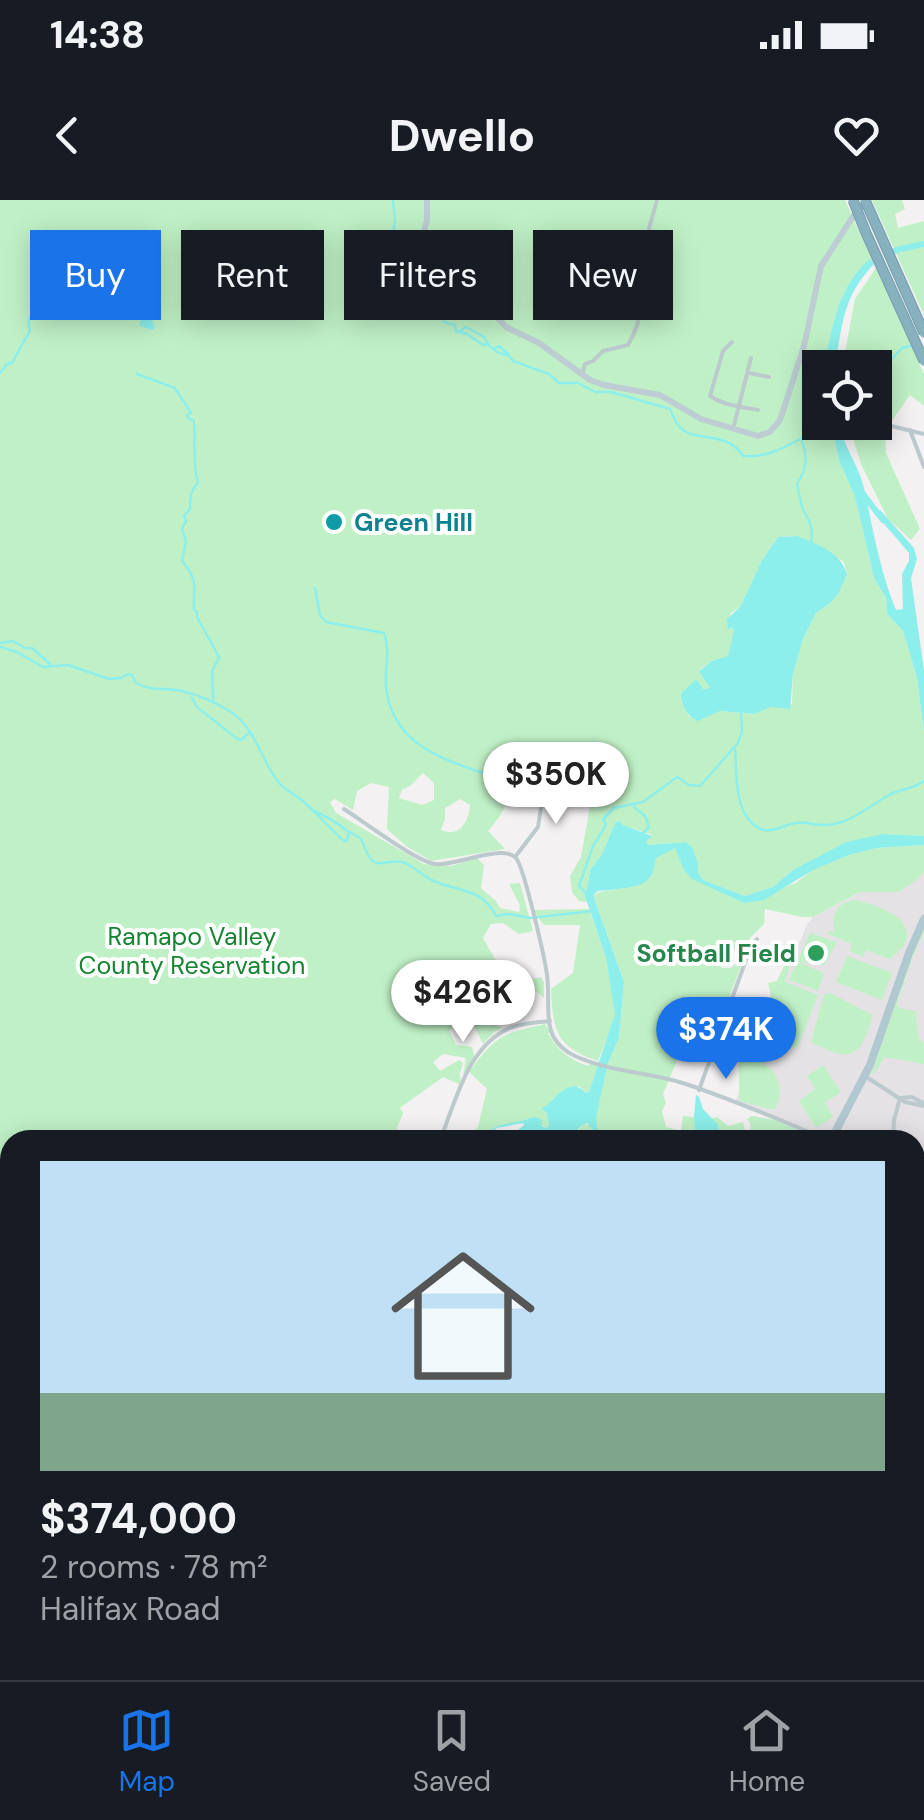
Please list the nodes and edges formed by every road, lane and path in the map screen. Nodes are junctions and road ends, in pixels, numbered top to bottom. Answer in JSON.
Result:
{"nodes":[{"id":1,"x":427,"y":200,"type":"edge"},
{"id":2,"x":657,"y":200,"type":"edge"},
{"id":3,"x":854,"y":200,"type":"edge"},
{"id":4,"x":867,"y":200,"type":"edge"},
{"id":5,"x":924,"y":333,"type":"edge"},
{"id":6,"x":732,"y":342,"type":"dead end"},
{"id":7,"x":751,"y":358,"type":"dead end"},
{"id":8,"x":924,"y":361,"type":"edge"},
{"id":9,"x":748,"y":372,"type":"junction"},
{"id":10,"x":582,"y":375,"type":"junction"},
{"id":11,"x":769,"y":377,"type":"dead end"},
{"id":12,"x":740,"y":407,"type":"junction"},
{"id":13,"x":758,"y":410,"type":"dead end"},
{"id":14,"x":892,"y":426,"type":"edge"},
{"id":15,"x":733,"y":429,"type":"junction"},
{"id":16,"x":910,"y":430,"type":"junction"},
{"id":17,"x":924,"y":434,"type":"edge"},
{"id":18,"x":924,"y":467,"type":"edge"},
{"id":19,"x":546,"y":775,"type":"dead end"},
{"id":20,"x":344,"y":809,"type":"dead end"},
{"id":21,"x":515,"y":857,"type":"junction"},
{"id":22,"x":924,"y":919,"type":"edge"},
{"id":23,"x":757,"y":940,"type":"dead end"},
{"id":24,"x":550,"y":1020,"type":"junction"},
{"id":25,"x":864,"y":1076,"type":"junction"},
{"id":26,"x":699,"y":1090,"type":"junction"},
{"id":27,"x":900,"y":1098,"type":"junction"},
{"id":28,"x":924,"y":1105,"type":"edge"},
{"id":29,"x":444,"y":1130,"type":"edge"},
{"id":30,"x":803,"y":1130,"type":"edge"},
{"id":31,"x":834,"y":1130,"type":"edge"},
{"id":32,"x":894,"y":1130,"type":"edge"}],
"edges":[{"from":1,"to":10,"type":"street"},
{"from":2,"to":10,"type":"street"},
{"from":3,"to":8,"type":"highway","bridge":true},
{"from":4,"to":5,"type":"highway","bridge":true},
{"from":4,"to":15,"type":"street"},
{"from":6,"to":12,"type":"street"},
{"from":7,"to":9,"type":"street"},
{"from":9,"to":11,"type":"street"},
{"from":9,"to":12,"type":"street"},
{"from":10,"to":15,"type":"street"},
{"from":12,"to":13,"type":"street"},
{"from":12,"to":15,"type":"street"},
{"from":14,"to":16,"type":"street"},
{"from":16,"to":17,"type":"street"},
{"from":16,"to":18,"type":"street"},
{"from":19,"to":21,"type":"street"},
{"from":20,"to":21,"type":"street"},
{"from":21,"to":24,"type":"street"},
{"from":22,"to":25,"type":"main road"},
{"from":23,"to":26,"type":"street"},
{"from":24,"to":26,"type":"street"},
{"from":24,"to":29,"type":"street"},
{"from":25,"to":27,"type":"street"},
{"from":25,"to":31,"type":"main road"},
{"from":26,"to":30,"type":"street"},
{"from":27,"to":28,"type":"street"},
{"from":27,"to":32,"type":"street"}]}
